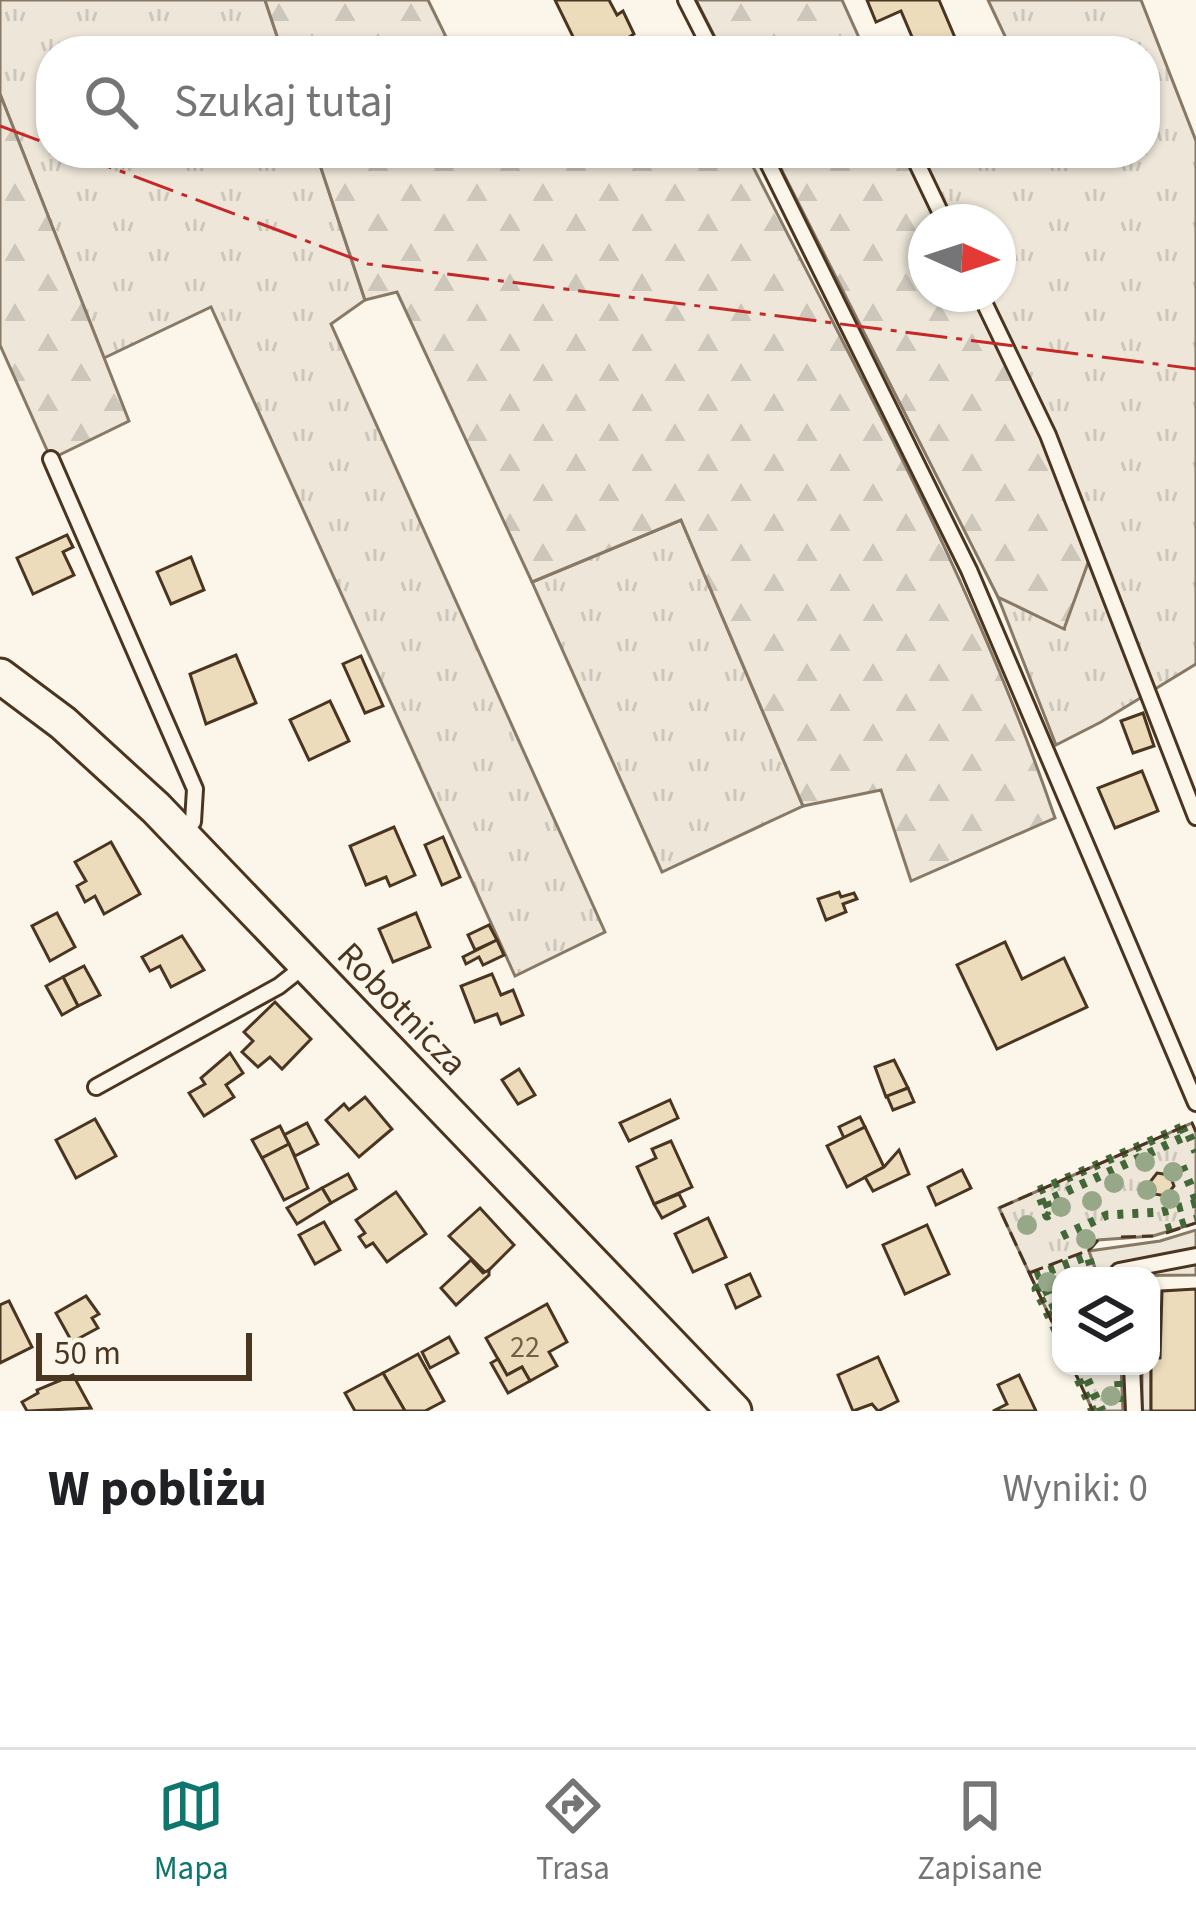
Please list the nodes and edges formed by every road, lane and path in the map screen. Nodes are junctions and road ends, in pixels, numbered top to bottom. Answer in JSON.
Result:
{"nodes":[{"id":1,"x":686,"y":0,"type":"edge"},
{"id":2,"x":704,"y":36,"type":"edge"},
{"id":3,"x":770,"y":168,"type":"edge"},
{"id":4,"x":919,"y":168,"type":"edge"},
{"id":5,"x":936,"y":204,"type":"edge"},
{"id":6,"x":989,"y":312,"type":"edge"},
{"id":7,"x":51,"y":459,"type":"dead end"},
{"id":8,"x":0,"y":676,"type":"edge"},
{"id":9,"x":1196,"y":817,"type":"edge"},
{"id":10,"x":193,"y":822,"type":"dead end"},
{"id":11,"x":307,"y":963,"type":"junction"},
{"id":12,"x":96,"y":1087,"type":"dead end"},
{"id":13,"x":1196,"y":1103,"type":"edge"},
{"id":14,"x":1196,"y":1256,"type":"edge"},
{"id":15,"x":1150,"y":1267,"type":"edge"},
{"id":16,"x":1132,"y":1375,"type":"edge"},
{"id":17,"x":734,"y":1411,"type":"edge"},
{"id":18,"x":1134,"y":1411,"type":"edge"}],
"edges":[{"from":1,"to":2,"type":"lane"},
{"from":3,"to":13,"type":"lane"},
{"from":4,"to":5,"type":"lane"},
{"from":6,"to":9,"type":"lane"},
{"from":7,"to":10,"type":"lane"},
{"from":8,"to":11,"type":"street","name":"Robotnicza"},
{"from":11,"to":12,"type":"lane"},
{"from":11,"to":17,"type":"street","name":"Robotnicza"},
{"from":14,"to":15,"type":"lane"},
{"from":16,"to":18,"type":"lane"}]}
